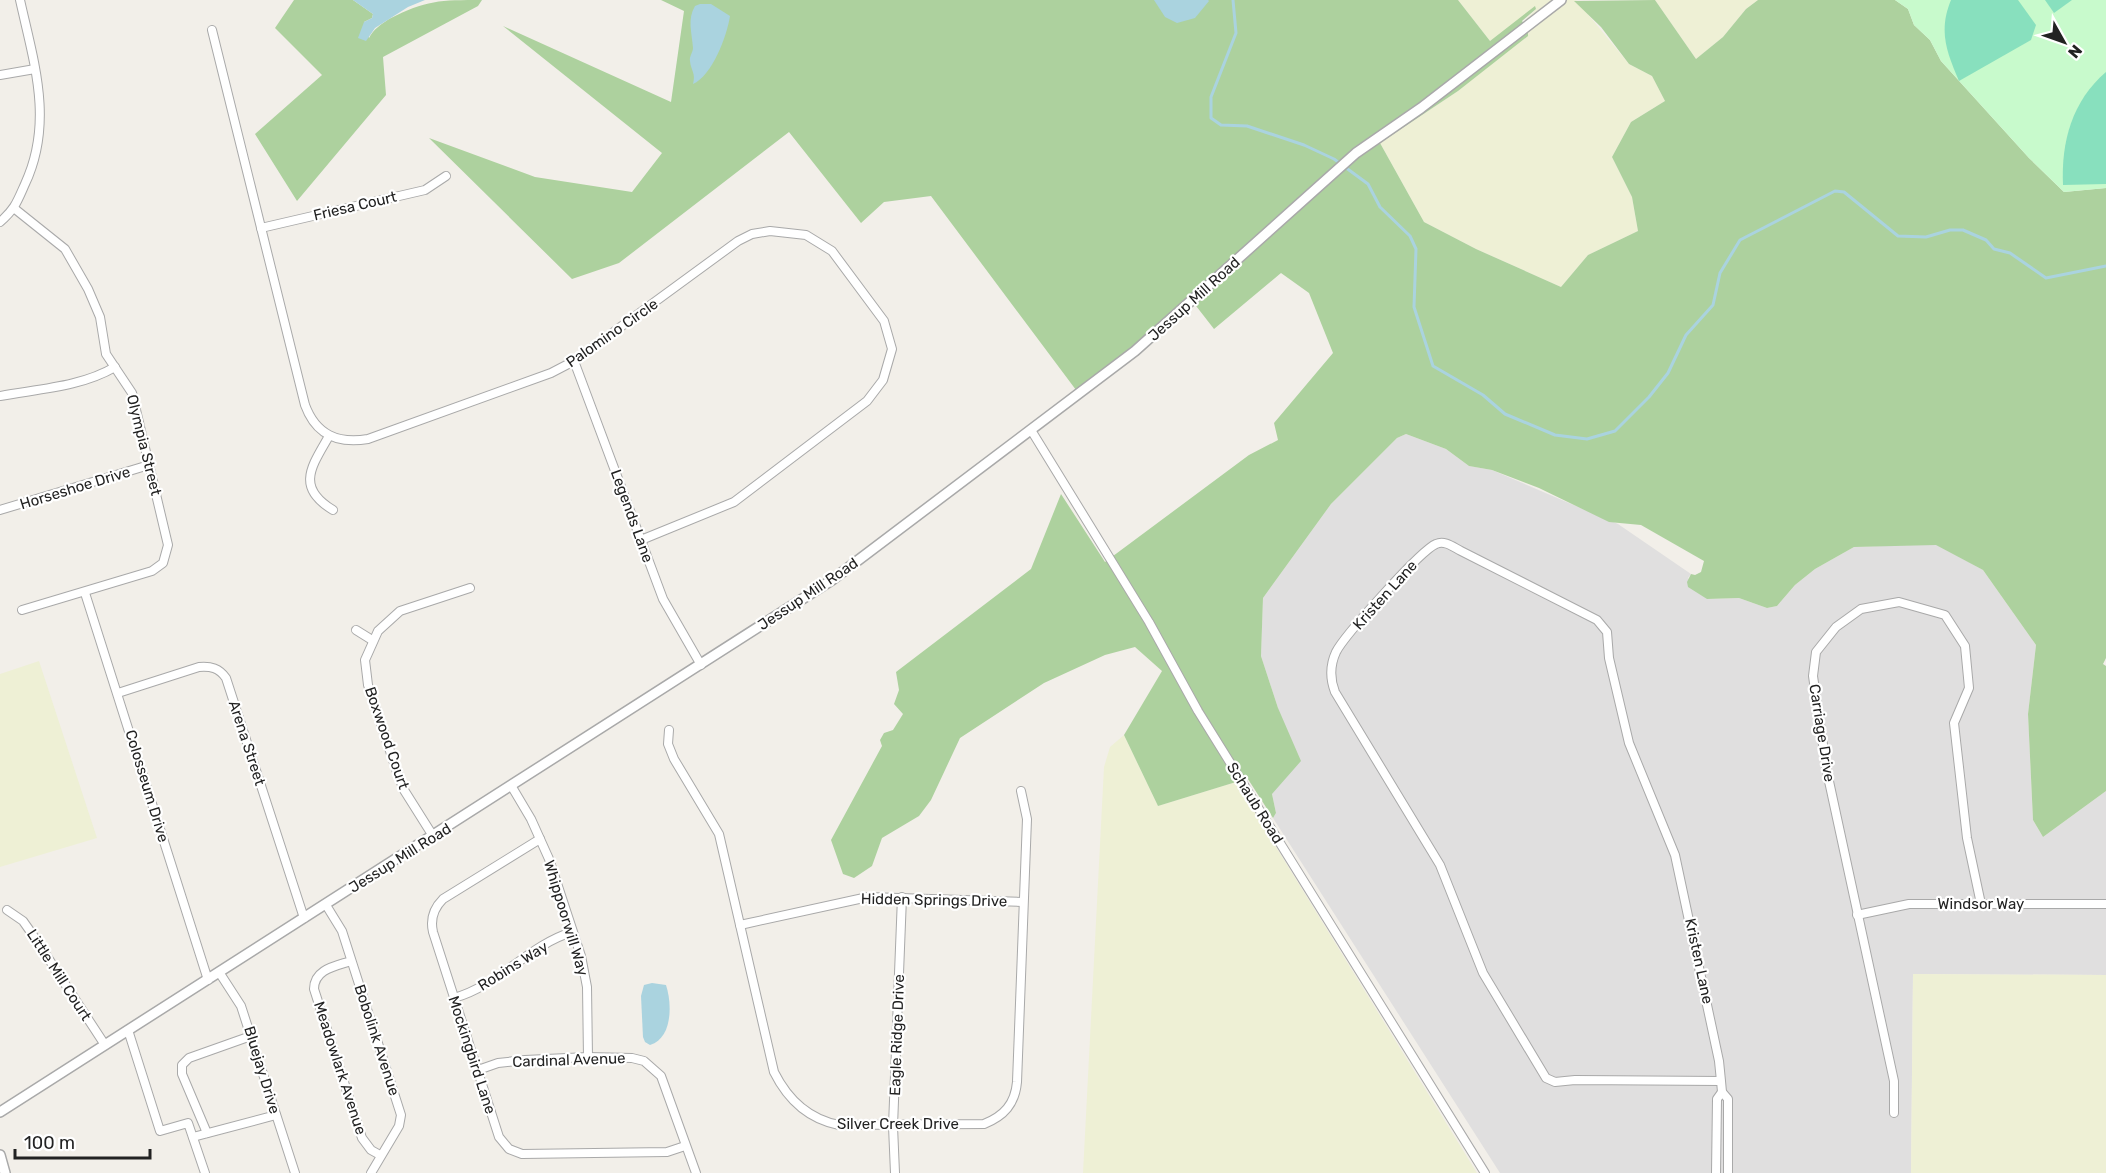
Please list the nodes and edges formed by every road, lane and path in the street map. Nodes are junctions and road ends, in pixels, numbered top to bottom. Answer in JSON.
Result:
{"nodes":[{"id":1,"x":20,"y":0,"type":"edge"},
{"id":2,"x":1561,"y":0,"type":"edge"},
{"id":3,"x":212,"y":30,"type":"dead end"},
{"id":4,"x":35,"y":69,"type":"junction"},
{"id":5,"x":0,"y":75,"type":"edge"},
{"id":6,"x":446,"y":176,"type":"dead end"},
{"id":7,"x":15,"y":209,"type":"junction"},
{"id":8,"x":0,"y":222,"type":"edge"},
{"id":9,"x":261,"y":228,"type":"junction"},
{"id":10,"x":574,"y":362,"type":"junction"},
{"id":11,"x":115,"y":367,"type":"junction"},
{"id":12,"x":0,"y":396,"type":"edge"},
{"id":13,"x":1031,"y":430,"type":"junction"},
{"id":14,"x":329,"y":436,"type":"junction"},
{"id":15,"x":149,"y":465,"type":"junction"},
{"id":16,"x":0,"y":510,"type":"edge"},
{"id":17,"x":333,"y":510,"type":"dead end"},
{"id":18,"x":641,"y":540,"type":"junction"},
{"id":19,"x":470,"y":588,"type":"dead end"},
{"id":20,"x":85,"y":593,"type":"junction"},
{"id":21,"x":22,"y":610,"type":"dead end"},
{"id":22,"x":356,"y":630,"type":"dead end"},
{"id":23,"x":372,"y":640,"type":"junction"},
{"id":24,"x":701,"y":665,"type":"junction"},
{"id":25,"x":118,"y":693,"type":"junction"},
{"id":26,"x":669,"y":730,"type":"dead end"},
{"id":27,"x":512,"y":787,"type":"junction"},
{"id":28,"x":1021,"y":791,"type":"dead end"},
{"id":29,"x":433,"y":836,"type":"junction"},
{"id":30,"x":540,"y":839,"type":"junction"},
{"id":31,"x":902,"y":897,"type":"junction"},
{"id":32,"x":1022,"y":902,"type":"junction"},
{"id":33,"x":1981,"y":904,"type":"junction"},
{"id":34,"x":2106,"y":904,"type":"edge"},
{"id":35,"x":326,"y":905,"type":"junction"},
{"id":36,"x":7,"y":910,"type":"dead end"},
{"id":37,"x":1857,"y":915,"type":"junction"},
{"id":38,"x":304,"y":918,"type":"junction"},
{"id":39,"x":740,"y":925,"type":"junction"},
{"id":40,"x":572,"y":932,"type":"junction"},
{"id":41,"x":351,"y":961,"type":"junction"},
{"id":42,"x":219,"y":972,"type":"junction"},
{"id":43,"x":208,"y":980,"type":"junction"},
{"id":44,"x":454,"y":998,"type":"junction"},
{"id":45,"x":128,"y":1030,"type":"junction"},
{"id":46,"x":251,"y":1036,"type":"junction"},
{"id":47,"x":105,"y":1045,"type":"junction"},
{"id":48,"x":588,"y":1057,"type":"junction"},
{"id":49,"x":478,"y":1070,"type":"junction"},
{"id":50,"x":1721,"y":1081,"type":"junction"},
{"id":51,"x":1722,"y":1092,"type":"junction"},
{"id":52,"x":0,"y":1112,"type":"edge"},
{"id":53,"x":1894,"y":1113,"type":"dead end"},
{"id":54,"x":276,"y":1115,"type":"junction"},
{"id":55,"x":201,"y":1118,"type":"junction"},
{"id":56,"x":188,"y":1123,"type":"junction"},
{"id":57,"x":893,"y":1126,"type":"junction"},
{"id":58,"x":207,"y":1133,"type":"junction"},
{"id":59,"x":193,"y":1137,"type":"junction"},
{"id":60,"x":685,"y":1146,"type":"junction"},
{"id":61,"x":0,"y":1155,"type":"edge"},
{"id":62,"x":380,"y":1155,"type":"junction"},
{"id":63,"x":6,"y":1173,"type":"edge"},
{"id":64,"x":205,"y":1173,"type":"edge"},
{"id":65,"x":295,"y":1173,"type":"edge"},
{"id":66,"x":371,"y":1173,"type":"edge"},
{"id":67,"x":696,"y":1173,"type":"edge"},
{"id":68,"x":895,"y":1173,"type":"edge"},
{"id":69,"x":1485,"y":1173,"type":"edge"},
{"id":70,"x":1716,"y":1173,"type":"edge"},
{"id":71,"x":1728,"y":1173,"type":"edge"}],
"edges":[{"from":1,"to":4,"type":"street"},
{"from":2,"to":13,"type":"street","name":"Jessup Mill Road"},
{"from":3,"to":9,"type":"street"},
{"from":4,"to":5,"type":"street"},
{"from":4,"to":7,"type":"street"},
{"from":6,"to":9,"type":"street","name":"Friesa Court"},
{"from":7,"to":8,"type":"street"},
{"from":7,"to":11,"type":"street","name":"Olympia Street"},
{"from":9,"to":14,"type":"street"},
{"from":10,"to":14,"type":"street","name":"Palomino Circle"},
{"from":10,"to":18,"type":"street","name":"Legends Lane"},
{"from":10,"to":18,"type":"street","name":"Palomino Circle"},
{"from":11,"to":12,"type":"street"},
{"from":11,"to":15,"type":"street","name":"Olympia Street"},
{"from":13,"to":24,"type":"street","name":"Jessup Mill Road"},
{"from":13,"to":69,"type":"street","name":"Schaub Road"},
{"from":14,"to":17,"type":"street"},
{"from":15,"to":16,"type":"street","name":"Horseshoe Drive"},
{"from":15,"to":20,"type":"street","name":"Olympia Street"},
{"from":18,"to":24,"type":"street","name":"Legends Lane"},
{"from":19,"to":23,"type":"street","name":"Boxwood Court"},
{"from":20,"to":21,"type":"street"},
{"from":20,"to":25,"type":"street","name":"Colosseum Drive"},
{"from":22,"to":23,"type":"street"},
{"from":23,"to":29,"type":"street","name":"Boxwood Court"},
{"from":24,"to":27,"type":"street","name":"Jessup Mill Road"},
{"from":25,"to":38,"type":"street","name":"Arena Street"},
{"from":25,"to":43,"type":"street","name":"Colosseum Drive"},
{"from":26,"to":39,"type":"street","name":"Silver Creek Drive"},
{"from":27,"to":29,"type":"street","name":"Jessup Mill Road"},
{"from":27,"to":30,"type":"street","name":"Whippoorwill Way"},
{"from":28,"to":32,"type":"street","name":"Silver Creek Drive"},
{"from":29,"to":35,"type":"street","name":"Jessup Mill Road"},
{"from":30,"to":40,"type":"street","name":"Whippoorwill Way"},
{"from":30,"to":44,"type":"street","name":"Mockingbird Lane"},
{"from":31,"to":32,"type":"street","name":"Hidden Springs Drive"},
{"from":31,"to":39,"type":"street","name":"Hidden Springs Drive"},
{"from":31,"to":57,"type":"street","name":"Eagle Ridge Drive"},
{"from":32,"to":57,"type":"street","name":"Silver Creek Drive"},
{"from":33,"to":34,"type":"street","name":"Windsor Way"},
{"from":33,"to":37,"type":"street","name":"Windsor Way"},
{"from":33,"to":37,"type":"street","name":"Carriage Drive"},
{"from":35,"to":38,"type":"street","name":"Jessup Mill Road"},
{"from":35,"to":41,"type":"street","name":"Bobolink Avenue"},
{"from":36,"to":47,"type":"street","name":"Little Mill Court"},
{"from":37,"to":53,"type":"street","name":"Carriage Drive"},
{"from":38,"to":42,"type":"street","name":"Jessup Mill Road"},
{"from":39,"to":57,"type":"street","name":"Silver Creek Drive"},
{"from":40,"to":44,"type":"street","name":"Robins Way"},
{"from":40,"to":48,"type":"street","name":"Whippoorwill Way"},
{"from":41,"to":62,"type":"street","name":"Bobolink Avenue"},
{"from":41,"to":62,"type":"street","name":"Meadowlark Avenue"},
{"from":42,"to":43,"type":"street","name":"Jessup Mill Road"},
{"from":42,"to":46,"type":"street","name":"Bluejay Drive"},
{"from":43,"to":45,"type":"street","name":"Jessup Mill Road"},
{"from":44,"to":49,"type":"street","name":"Mockingbird Lane"},
{"from":45,"to":47,"type":"street","name":"Jessup Mill Road"},
{"from":45,"to":56,"type":"street"},
{"from":46,"to":54,"type":"street","name":"Bluejay Drive"},
{"from":46,"to":55,"type":"street"},
{"from":47,"to":52,"type":"street","name":"Jessup Mill Road"},
{"from":48,"to":49,"type":"street","name":"Cardinal Avenue"},
{"from":48,"to":60,"type":"street","name":"Cardinal Avenue"},
{"from":49,"to":60,"type":"street","name":"Mockingbird Lane"},
{"from":50,"to":50,"type":"street","name":"Kristen Lane"},
{"from":50,"to":51,"type":"street","name":"Kristen Lane"},
{"from":51,"to":70,"type":"street","name":"Kristen Lane"},
{"from":51,"to":71,"type":"street","name":"Kristen Lane"},
{"from":54,"to":58,"type":"street"},
{"from":54,"to":65,"type":"street","name":"Bluejay Drive"},
{"from":55,"to":56,"type":"street"},
{"from":55,"to":58,"type":"street"},
{"from":56,"to":59,"type":"street"},
{"from":57,"to":68,"type":"street","name":"Eagle Ridge Drive"},
{"from":58,"to":59,"type":"street"},
{"from":59,"to":64,"type":"street"},
{"from":60,"to":67,"type":"street","name":"Cardinal Avenue"},
{"from":61,"to":63,"type":"street"},
{"from":62,"to":66,"type":"street","name":"Bobolink Avenue"}]}
